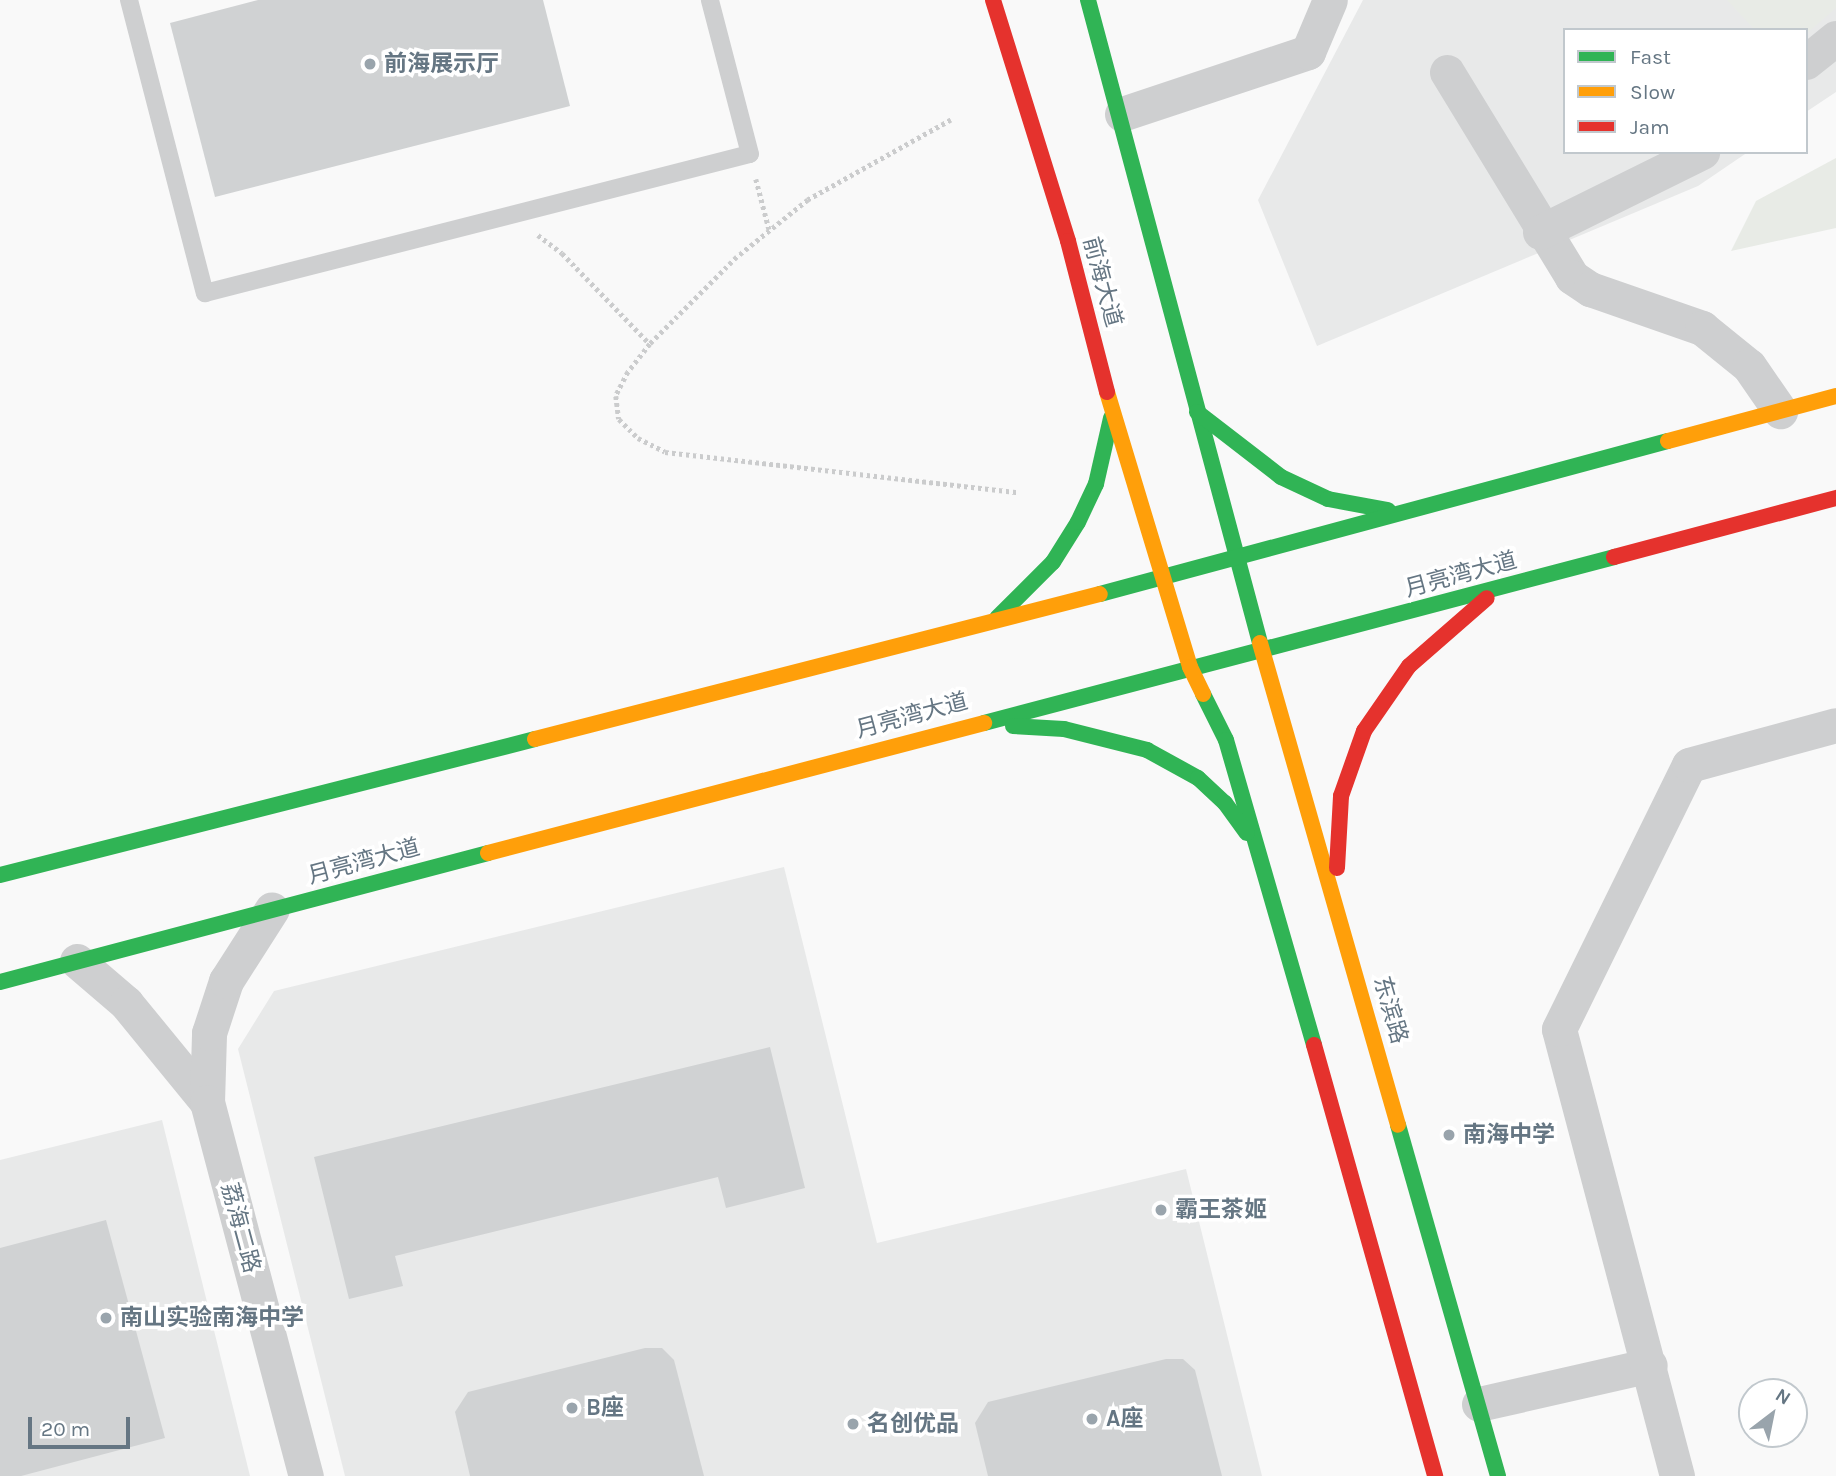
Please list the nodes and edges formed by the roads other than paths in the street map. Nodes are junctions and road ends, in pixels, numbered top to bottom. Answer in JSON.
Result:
{"nodes":[{"id":1,"x":129,"y":0,"type":"edge"},
{"id":2,"x":709,"y":0,"type":"edge"},
{"id":3,"x":993,"y":0,"type":"edge"},
{"id":4,"x":1088,"y":0,"type":"edge"},
{"id":5,"x":1330,"y":0,"type":"edge"},
{"id":6,"x":1836,"y":38,"type":"edge"},
{"id":7,"x":1808,"y":60,"type":"edge"},
{"id":8,"x":1447,"y":72,"type":"dead end"},
{"id":9,"x":1122,"y":114,"type":"junction"},
{"id":10,"x":1698,"y":154,"type":"edge"},
{"id":11,"x":1541,"y":232,"type":"junction"},
{"id":12,"x":1836,"y":396,"type":"edge"},
{"id":13,"x":1780,"y":411,"type":"junction"},
{"id":14,"x":1112,"y":412,"type":"junction"},
{"id":15,"x":1197,"y":412,"type":"junction"},
{"id":16,"x":1836,"y":498,"type":"edge"},
{"id":17,"x":1408,"y":511,"type":"junction"},
{"id":18,"x":1235,"y":556,"type":"junction"},
{"id":19,"x":1162,"y":576,"type":"junction"},
{"id":20,"x":1500,"y":588,"type":"junction"},
{"id":21,"x":992,"y":623,"type":"junction"},
{"id":22,"x":1263,"y":649,"type":"junction"},
{"id":23,"x":1190,"y":667,"type":"junction"},
{"id":24,"x":973,"y":723,"type":"junction"},
{"id":25,"x":1836,"y":725,"type":"edge"},
{"id":26,"x":1259,"y":848,"type":"junction"},
{"id":27,"x":0,"y":875,"type":"edge"},
{"id":28,"x":1336,"y":905,"type":"junction"},
{"id":29,"x":272,"y":909,"type":"junction"},
{"id":30,"x":77,"y":961,"type":"junction"},
{"id":31,"x":0,"y":982,"type":"edge"},
{"id":32,"x":207,"y":1102,"type":"junction"},
{"id":33,"x":1650,"y":1365,"type":"junction"},
{"id":34,"x":1479,"y":1405,"type":"junction"},
{"id":35,"x":306,"y":1476,"type":"edge"},
{"id":36,"x":1435,"y":1476,"type":"edge"},
{"id":37,"x":1498,"y":1476,"type":"edge"},
{"id":38,"x":1677,"y":1476,"type":"edge"}],
"edges":[{"from":1,"to":2,"type":"lane"},
{"from":3,"to":14,"type":"main road","name":"前海大道"},
{"from":4,"to":9,"type":"main road"},
{"from":5,"to":9,"type":"street"},
{"from":6,"to":7,"type":"street"},
{"from":8,"to":11,"type":"street"},
{"from":9,"to":15,"type":"main road"},
{"from":10,"to":11,"type":"street"},
{"from":11,"to":13,"type":"street"},
{"from":12,"to":13,"type":"main road"},
{"from":13,"to":17,"type":"main road"},
{"from":14,"to":19,"type":"main road","name":"前海大道"},
{"from":14,"to":21,"type":"main road"},
{"from":15,"to":17,"type":"main road"},
{"from":15,"to":18,"type":"main road"},
{"from":16,"to":20,"type":"main road","name":"月亮湾大道"},
{"from":17,"to":18,"type":"main road"},
{"from":18,"to":19,"type":"main road"},
{"from":18,"to":22,"type":"main road","name":"东滨路"},
{"from":19,"to":21,"type":"main road"},
{"from":19,"to":23,"type":"main road"},
{"from":20,"to":22,"type":"main road","name":"月亮湾大道"},
{"from":20,"to":28,"type":"main road"},
{"from":21,"to":27,"type":"main road"},
{"from":22,"to":23,"type":"main road","name":"月亮湾大道"},
{"from":22,"to":28,"type":"main road","name":"东滨路"},
{"from":23,"to":24,"type":"main road","name":"月亮湾大道"},
{"from":23,"to":26,"type":"main road"},
{"from":24,"to":26,"type":"main road"},
{"from":24,"to":29,"type":"main road","name":"月亮湾大道"},
{"from":25,"to":33,"type":"street"},
{"from":26,"to":36,"type":"main road"},
{"from":28,"to":34,"type":"main road","name":"东滨路"},
{"from":29,"to":30,"type":"main road","name":"月亮湾大道"},
{"from":29,"to":32,"type":"street","name":"荔海二路"},
{"from":30,"to":31,"type":"main road","name":"月亮湾大道"},
{"from":30,"to":32,"type":"street","name":"荔海二路"},
{"from":32,"to":35,"type":"street","name":"荔海二路"},
{"from":33,"to":34,"type":"street"},
{"from":33,"to":38,"type":"street"},
{"from":34,"to":37,"type":"main road","name":"东滨路"}]}
